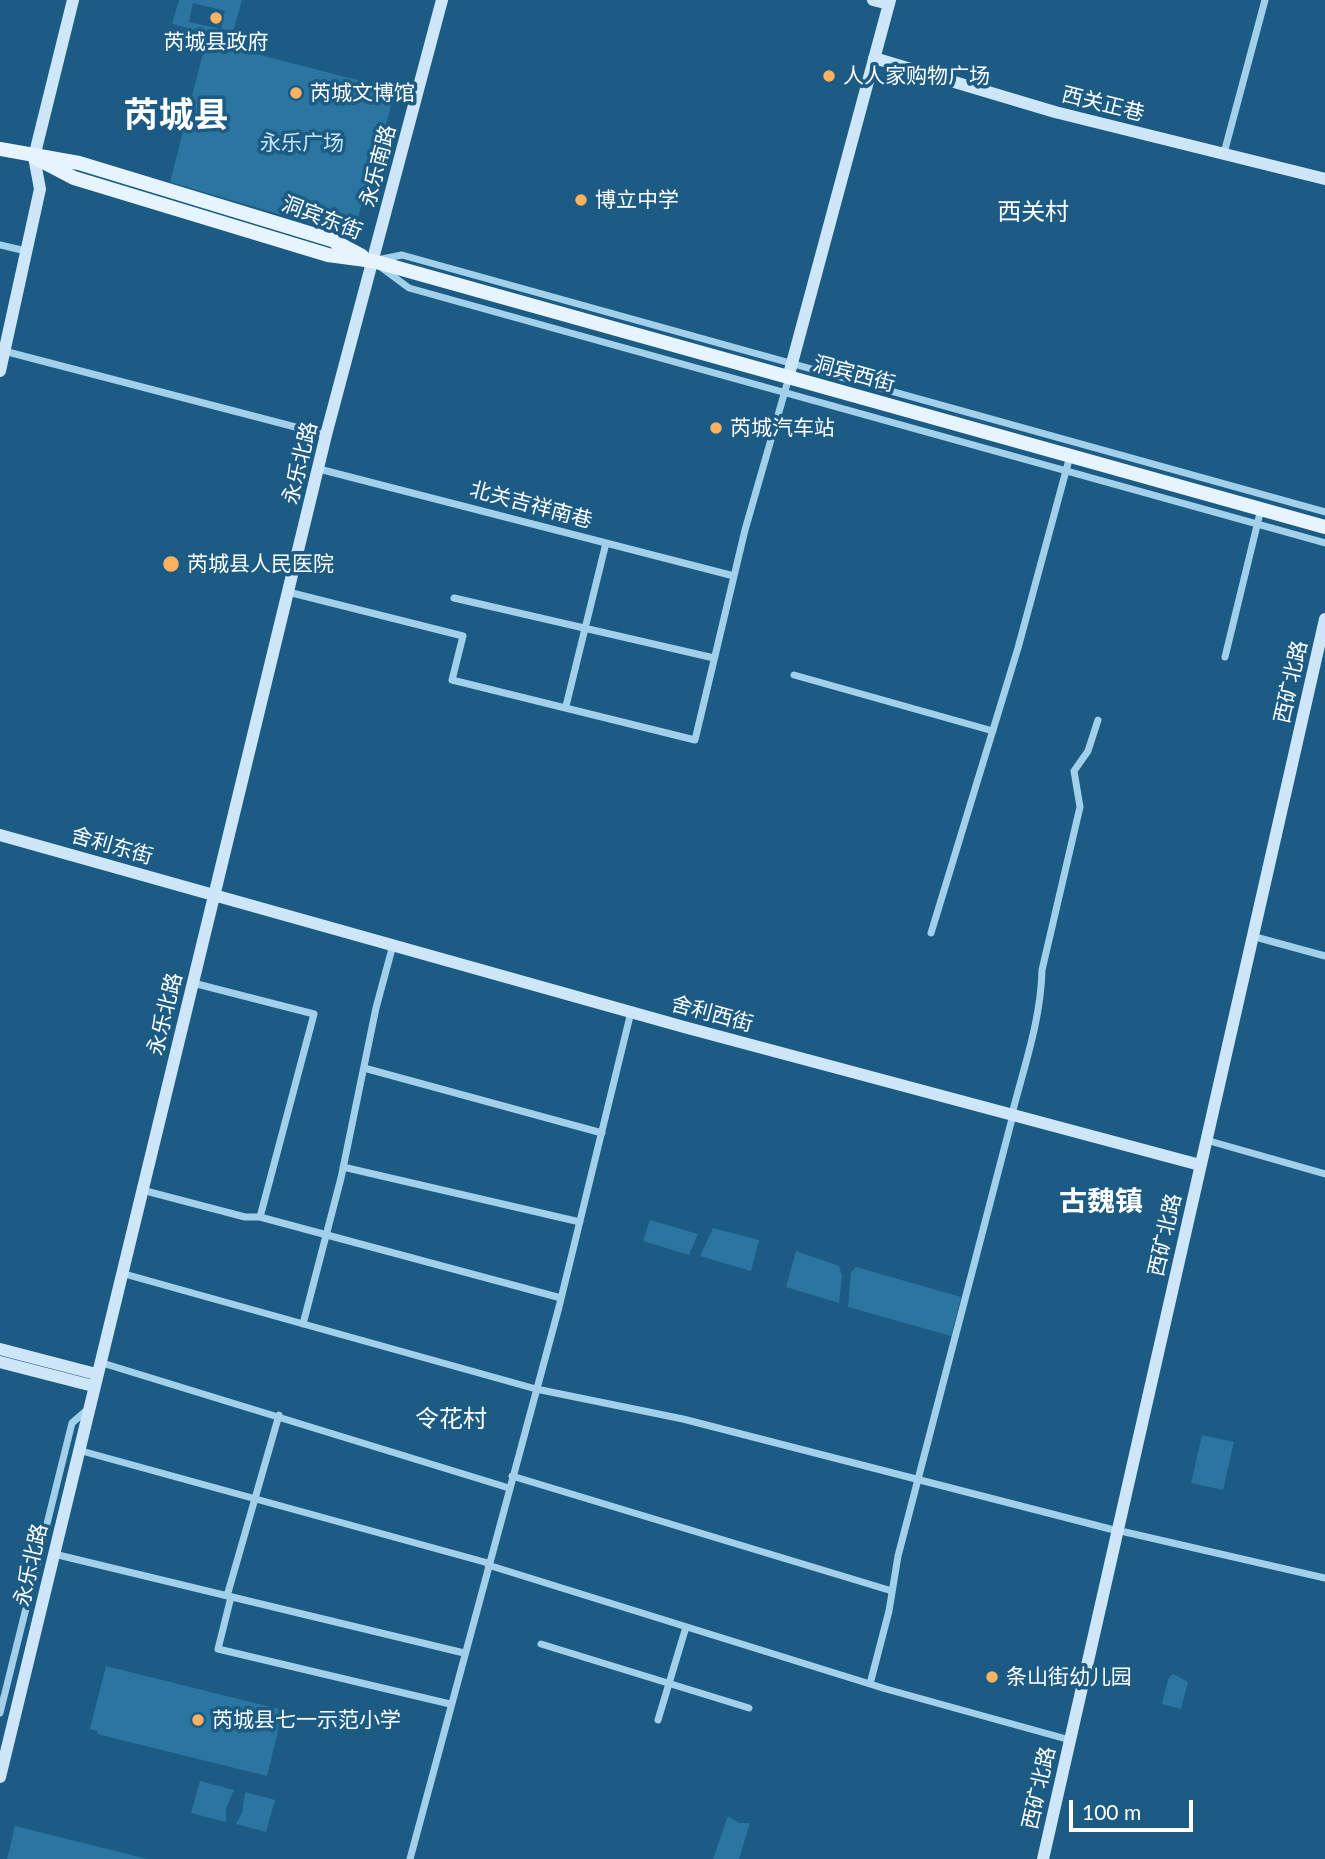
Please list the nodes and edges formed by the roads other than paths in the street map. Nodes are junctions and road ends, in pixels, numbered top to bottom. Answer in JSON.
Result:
{"nodes":[{"id":1,"x":74,"y":0,"type":"edge"},
{"id":2,"x":442,"y":0,"type":"edge"},
{"id":3,"x":873,"y":0,"type":"edge"},
{"id":4,"x":1265,"y":0,"type":"edge"},
{"id":5,"x":889,"y":2,"type":"edge"},
{"id":6,"x":874,"y":58,"type":"junction"},
{"id":7,"x":0,"y":149,"type":"edge"},
{"id":8,"x":1224,"y":153,"type":"junction"},
{"id":9,"x":34,"y":157,"type":"junction"},
{"id":10,"x":1325,"y":178,"type":"edge"},
{"id":11,"x":0,"y":245,"type":"edge"},
{"id":12,"x":26,"y":251,"type":"junction"},
{"id":13,"x":373,"y":261,"type":"junction"},
{"id":14,"x":5,"y":326,"type":"edge"},
{"id":15,"x":4,"y":351,"type":"junction"},
{"id":16,"x":0,"y":371,"type":"edge"},
{"id":17,"x":790,"y":372,"type":"junction"},
{"id":18,"x":784,"y":393,"type":"junction"},
{"id":19,"x":326,"y":435,"type":"junction"},
{"id":20,"x":1070,"y":456,"type":"junction"},
{"id":21,"x":318,"y":469,"type":"junction"},
{"id":22,"x":1066,"y":471,"type":"junction"},
{"id":23,"x":1261,"y":509,"type":"junction"},
{"id":24,"x":1325,"y":512,"type":"edge"},
{"id":25,"x":1258,"y":524,"type":"junction"},
{"id":26,"x":1325,"y":527,"type":"edge"},
{"id":27,"x":606,"y":543,"type":"junction"},
{"id":28,"x":1325,"y":543,"type":"edge"},
{"id":29,"x":734,"y":576,"type":"junction"},
{"id":30,"x":288,"y":592,"type":"junction"},
{"id":31,"x":454,"y":598,"type":"dead end"},
{"id":32,"x":1325,"y":619,"type":"edge"},
{"id":33,"x":585,"y":628,"type":"junction"},
{"id":34,"x":1325,"y":653,"type":"edge"},
{"id":35,"x":1225,"y":657,"type":"dead end"},
{"id":36,"x":714,"y":658,"type":"junction"},
{"id":37,"x":794,"y":675,"type":"dead end"},
{"id":38,"x":566,"y":706,"type":"junction"},
{"id":39,"x":1098,"y":720,"type":"dead end"},
{"id":40,"x":993,"y":731,"type":"junction"},
{"id":41,"x":0,"y":835,"type":"edge"},
{"id":42,"x":215,"y":895,"type":"junction"},
{"id":43,"x":931,"y":933,"type":"dead end"},
{"id":44,"x":1259,"y":938,"type":"junction"},
{"id":45,"x":393,"y":945,"type":"junction"},
{"id":46,"x":1325,"y":956,"type":"edge"},
{"id":47,"x":193,"y":983,"type":"junction"},
{"id":48,"x":631,"y":1012,"type":"junction"},
{"id":49,"x":364,"y":1068,"type":"junction"},
{"id":50,"x":1013,"y":1115,"type":"junction"},
{"id":51,"x":602,"y":1133,"type":"junction"},
{"id":52,"x":1213,"y":1142,"type":"junction"},
{"id":53,"x":1200,"y":1165,"type":"junction"},
{"id":54,"x":343,"y":1167,"type":"junction"},
{"id":55,"x":1325,"y":1174,"type":"edge"},
{"id":56,"x":141,"y":1189,"type":"junction"},
{"id":57,"x":260,"y":1217,"type":"junction"},
{"id":58,"x":580,"y":1222,"type":"junction"},
{"id":59,"x":326,"y":1234,"type":"junction"},
{"id":60,"x":121,"y":1273,"type":"junction"},
{"id":61,"x":561,"y":1298,"type":"junction"},
{"id":62,"x":303,"y":1324,"type":"junction"},
{"id":63,"x":0,"y":1349,"type":"edge"},
{"id":64,"x":0,"y":1362,"type":"edge"},
{"id":65,"x":96,"y":1374,"type":"junction"},
{"id":66,"x":536,"y":1389,"type":"junction"},
{"id":67,"x":87,"y":1410,"type":"junction"},
{"id":68,"x":279,"y":1415,"type":"junction"},
{"id":69,"x":78,"y":1450,"type":"junction"},
{"id":70,"x":512,"y":1476,"type":"junction"},
{"id":71,"x":918,"y":1480,"type":"junction"},
{"id":72,"x":509,"y":1488,"type":"junction"},
{"id":73,"x":255,"y":1499,"type":"junction"},
{"id":74,"x":1121,"y":1531,"type":"junction"},
{"id":75,"x":54,"y":1554,"type":"junction"},
{"id":76,"x":488,"y":1564,"type":"junction"},
{"id":77,"x":1325,"y":1578,"type":"edge"},
{"id":78,"x":892,"y":1591,"type":"junction"},
{"id":79,"x":228,"y":1596,"type":"junction"},
{"id":80,"x":686,"y":1627,"type":"junction"},
{"id":81,"x":541,"y":1644,"type":"dead end"},
{"id":82,"x":464,"y":1653,"type":"junction"},
{"id":83,"x":669,"y":1683,"type":"junction"},
{"id":84,"x":870,"y":1684,"type":"junction"},
{"id":85,"x":450,"y":1704,"type":"junction"},
{"id":86,"x":749,"y":1708,"type":"dead end"},
{"id":87,"x":0,"y":1713,"type":"edge"},
{"id":88,"x":658,"y":1720,"type":"dead end"},
{"id":89,"x":1070,"y":1740,"type":"junction"},
{"id":90,"x":0,"y":1777,"type":"edge"},
{"id":91,"x":410,"y":1859,"type":"edge"},
{"id":92,"x":1043,"y":1859,"type":"edge"},
{"id":93,"x":1051,"y":1859,"type":"edge"}],
"edges":[{"from":1,"to":9,"type":"main road"},
{"from":2,"to":13,"type":"main road","name":"永乐南路"},
{"from":3,"to":5,"type":"main road"},
{"from":4,"to":8,"type":"street"},
{"from":5,"to":6,"type":"main road"},
{"from":6,"to":8,"type":"main road","name":"西关正巷"},
{"from":6,"to":17,"type":"main road"},
{"from":7,"to":9,"type":"main road","name":"洞宾东街"},
{"from":8,"to":10,"type":"main road","name":"西关正巷"},
{"from":9,"to":12,"type":"main road"},
{"from":9,"to":13,"type":"main road","name":"洞宾东街"},
{"from":11,"to":12,"type":"street"},
{"from":12,"to":14,"type":"main road"},
{"from":13,"to":17,"type":"main road","name":"洞宾西街"},
{"from":13,"to":18,"type":"street"},
{"from":13,"to":19,"type":"main road","name":"永乐北路"},
{"from":14,"to":15,"type":"main road"},
{"from":15,"to":16,"type":"main road"},
{"from":15,"to":19,"type":"street"},
{"from":17,"to":18,"type":"street"},
{"from":17,"to":20,"type":"main road","name":"洞宾西街"},
{"from":17,"to":24,"type":"street"},
{"from":18,"to":22,"type":"street"},
{"from":18,"to":29,"type":"street"},
{"from":19,"to":21,"type":"main road","name":"永乐北路"},
{"from":20,"to":22,"type":"street"},
{"from":20,"to":23,"type":"main road","name":"洞宾西街"},
{"from":21,"to":27,"type":"street","name":"北关吉祥南巷"},
{"from":21,"to":30,"type":"main road","name":"永乐北路"},
{"from":22,"to":25,"type":"street"},
{"from":22,"to":40,"type":"street"},
{"from":23,"to":25,"type":"street"},
{"from":23,"to":26,"type":"main road","name":"洞宾西街"},
{"from":25,"to":28,"type":"street"},
{"from":25,"to":35,"type":"street"},
{"from":27,"to":29,"type":"street","name":"北关吉祥南巷"},
{"from":27,"to":33,"type":"street"},
{"from":29,"to":36,"type":"street"},
{"from":30,"to":38,"type":"street"},
{"from":30,"to":42,"type":"main road","name":"永乐北路"},
{"from":31,"to":33,"type":"street"},
{"from":32,"to":53,"type":"main road","name":"西矿北路"},
{"from":33,"to":36,"type":"street"},
{"from":33,"to":38,"type":"street"},
{"from":34,"to":44,"type":"main road","name":"西矿北路"},
{"from":36,"to":38,"type":"street"},
{"from":37,"to":40,"type":"street"},
{"from":39,"to":50,"type":"street"},
{"from":40,"to":43,"type":"street"},
{"from":41,"to":42,"type":"main road","name":"舍利东街"},
{"from":42,"to":45,"type":"main road","name":"舍利西街"},
{"from":42,"to":47,"type":"main road","name":"永乐北路"},
{"from":44,"to":46,"type":"street"},
{"from":44,"to":52,"type":"main road","name":"西矿北路"},
{"from":45,"to":48,"type":"main road","name":"舍利西街"},
{"from":45,"to":49,"type":"street"},
{"from":47,"to":56,"type":"main road","name":"永乐北路"},
{"from":47,"to":57,"type":"street"},
{"from":48,"to":50,"type":"main road","name":"舍利西街"},
{"from":48,"to":51,"type":"street"},
{"from":49,"to":51,"type":"street"},
{"from":49,"to":54,"type":"street"},
{"from":50,"to":53,"type":"main road","name":"舍利西街"},
{"from":50,"to":71,"type":"street"},
{"from":51,"to":58,"type":"street"},
{"from":52,"to":55,"type":"street"},
{"from":52,"to":74,"type":"main road","name":"西矿北路"},
{"from":53,"to":74,"type":"main road","name":"西矿北路"},
{"from":54,"to":58,"type":"street"},
{"from":54,"to":59,"type":"street"},
{"from":56,"to":57,"type":"street"},
{"from":56,"to":60,"type":"main road","name":"永乐北路"},
{"from":57,"to":59,"type":"street"},
{"from":58,"to":61,"type":"street"},
{"from":59,"to":61,"type":"street"},
{"from":59,"to":62,"type":"street"},
{"from":60,"to":62,"type":"street"},
{"from":60,"to":65,"type":"main road","name":"永乐北路"},
{"from":61,"to":66,"type":"street"},
{"from":62,"to":66,"type":"street"},
{"from":63,"to":65,"type":"main road"},
{"from":64,"to":65,"type":"main road"},
{"from":65,"to":67,"type":"main road","name":"永乐北路"},
{"from":65,"to":68,"type":"street"},
{"from":66,"to":70,"type":"street"},
{"from":66,"to":71,"type":"street"},
{"from":67,"to":69,"type":"main road","name":"永乐北路"},
{"from":67,"to":87,"type":"street"},
{"from":68,"to":72,"type":"street"},
{"from":68,"to":73,"type":"street"},
{"from":69,"to":73,"type":"street"},
{"from":69,"to":75,"type":"main road","name":"永乐北路"},
{"from":70,"to":72,"type":"street"},
{"from":70,"to":78,"type":"street"},
{"from":71,"to":74,"type":"street"},
{"from":71,"to":78,"type":"street"},
{"from":72,"to":76,"type":"street"},
{"from":73,"to":76,"type":"street"},
{"from":73,"to":79,"type":"street"},
{"from":74,"to":77,"type":"street"},
{"from":74,"to":89,"type":"main road","name":"西矿北路"},
{"from":74,"to":93,"type":"main road","name":"西矿北路"},
{"from":75,"to":79,"type":"street"},
{"from":75,"to":90,"type":"main road","name":"永乐北路"},
{"from":76,"to":80,"type":"street"},
{"from":76,"to":82,"type":"street"},
{"from":78,"to":84,"type":"street"},
{"from":79,"to":82,"type":"street"},
{"from":79,"to":85,"type":"street"},
{"from":80,"to":83,"type":"street"},
{"from":80,"to":84,"type":"street"},
{"from":81,"to":83,"type":"street"},
{"from":82,"to":85,"type":"street"},
{"from":83,"to":86,"type":"street"},
{"from":83,"to":88,"type":"street"},
{"from":84,"to":89,"type":"street"},
{"from":85,"to":91,"type":"street"},
{"from":89,"to":92,"type":"main road","name":"西矿北路"}]}
